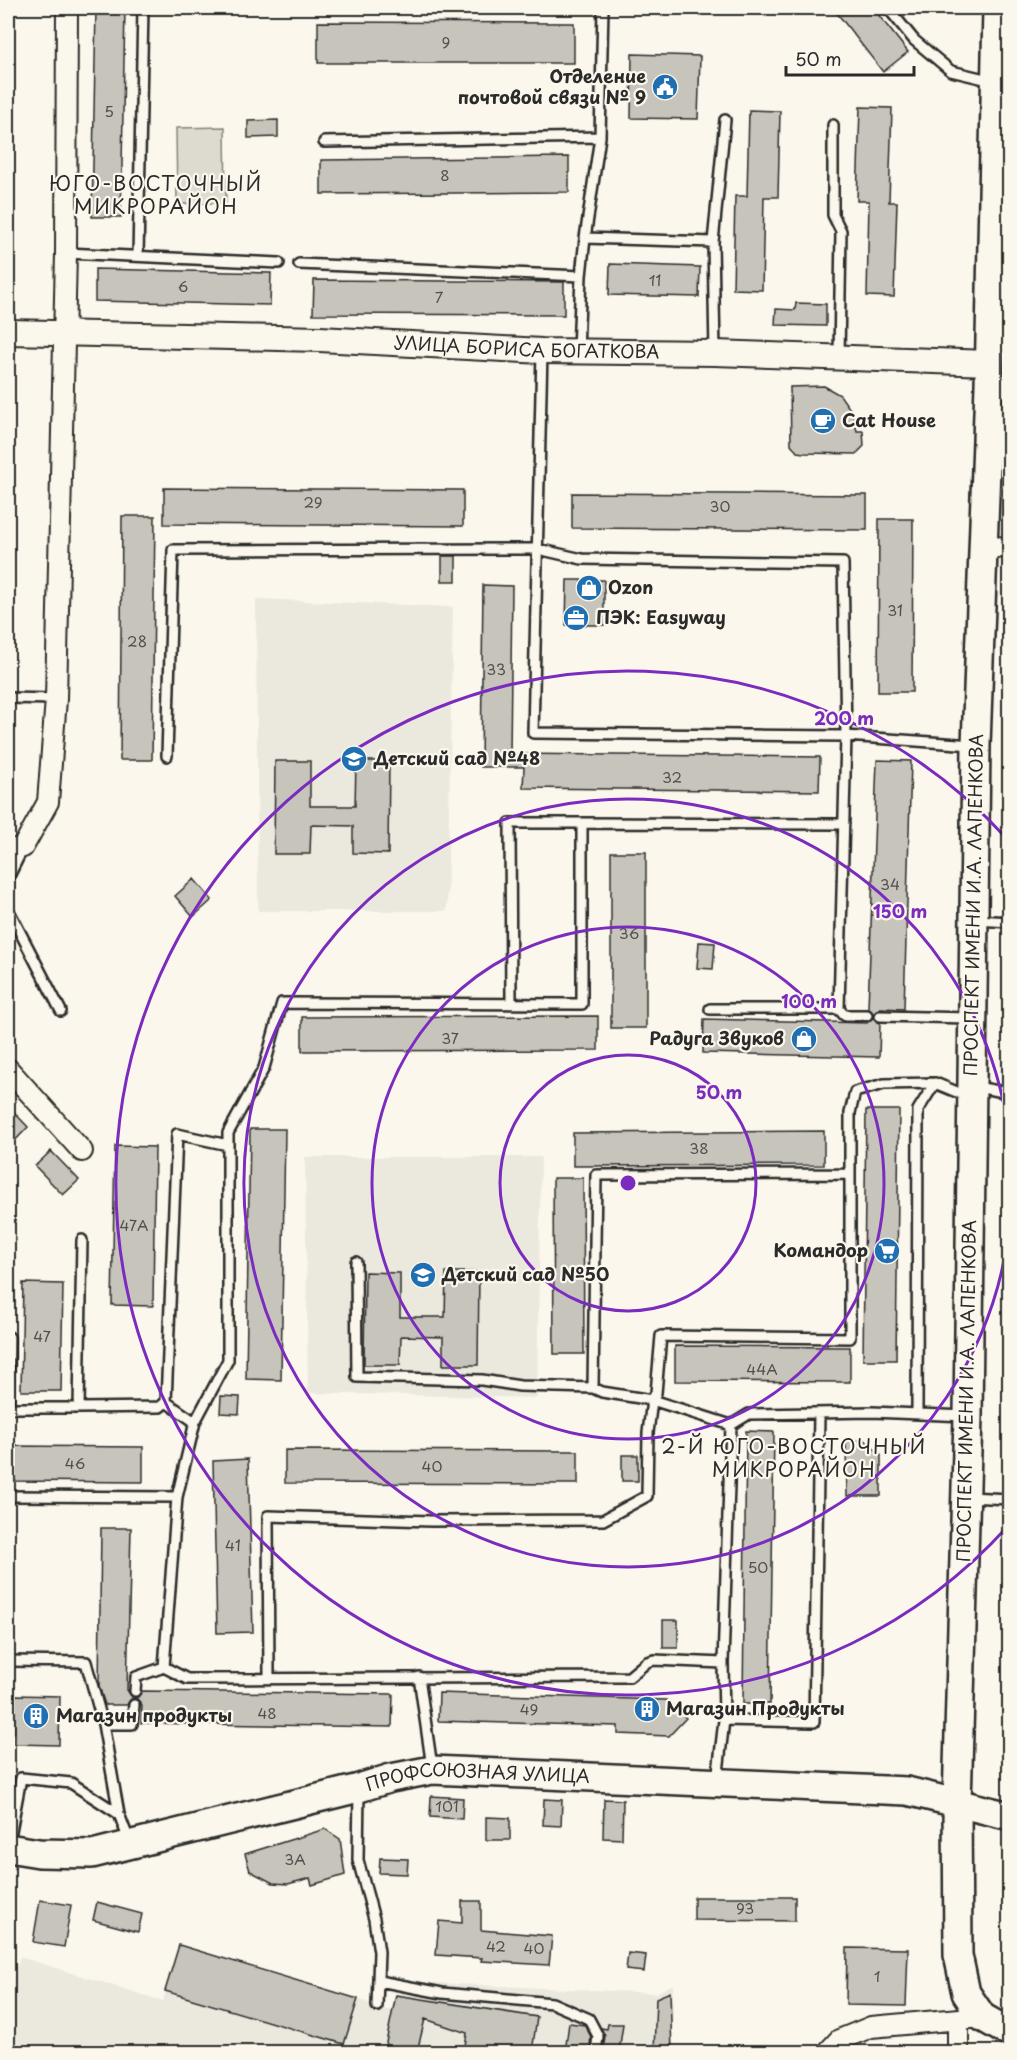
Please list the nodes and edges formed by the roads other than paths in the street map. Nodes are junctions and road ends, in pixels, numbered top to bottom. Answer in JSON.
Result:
{"nodes":[{"id":1,"x":66,"y":8,"type":"edge"},
{"id":2,"x":143,"y":8,"type":"edge"},
{"id":3,"x":603,"y":8,"type":"edge"},
{"id":4,"x":888,"y":8,"type":"edge"},
{"id":5,"x":997,"y":8,"type":"edge"},
{"id":6,"x":998,"y":64,"type":"junction"},
{"id":7,"x":724,"y":120,"type":"dead end"},
{"id":8,"x":833,"y":125,"type":"dead end"},
{"id":9,"x":600,"y":137,"type":"junction"},
{"id":10,"x":324,"y":142,"type":"dead end"},
{"id":11,"x":585,"y":238,"type":"junction"},
{"id":12,"x":713,"y":242,"type":"junction"},
{"id":13,"x":66,"y":253,"type":"junction"},
{"id":14,"x":138,"y":256,"type":"junction"},
{"id":15,"x":279,"y":263,"type":"dead end"},
{"id":16,"x":299,"y":264,"type":"dead end"},
{"id":17,"x":581,"y":276,"type":"junction"},
{"id":18,"x":8,"y":332,"type":"edge"},
{"id":19,"x":64,"y":334,"type":"junction"},
{"id":20,"x":542,"y":351,"type":"junction"},
{"id":21,"x":578,"y":351,"type":"junction"},
{"id":22,"x":715,"y":353,"type":"junction"},
{"id":23,"x":839,"y":357,"type":"junction"},
{"id":24,"x":996,"y":378,"type":"edge"},
{"id":25,"x":1010,"y":547,"type":"edge"},
{"id":26,"x":983,"y":548,"type":"junction"},
{"id":27,"x":538,"y":549,"type":"junction"},
{"id":28,"x":8,"y":698,"type":"edge"},
{"id":29,"x":56,"y":699,"type":"junction"},
{"id":30,"x":846,"y":736,"type":"junction"},
{"id":31,"x":976,"y":745,"type":"junction"},
{"id":32,"x":167,"y":756,"type":"dead end"},
{"id":33,"x":582,"y":823,"type":"junction"},
{"id":34,"x":844,"y":824,"type":"junction"},
{"id":35,"x":15,"y":849,"type":"edge"},
{"id":36,"x":8,"y":889,"type":"edge"},
{"id":37,"x":8,"y":909,"type":"edge"},
{"id":38,"x":974,"y":920,"type":"junction"},
{"id":39,"x":1010,"y":922,"type":"edge"},
{"id":40,"x":511,"y":1004,"type":"junction"},
{"id":41,"x":710,"y":1009,"type":"dead end"},
{"id":42,"x":839,"y":1009,"type":"junction"},
{"id":43,"x":61,"y":1011,"type":"dead end"},
{"id":44,"x":867,"y":1016,"type":"dead end"},
{"id":45,"x":880,"y":1016,"type":"dead end"},
{"id":46,"x":973,"y":1018,"type":"junction"},
{"id":47,"x":8,"y":1069,"type":"edge"},
{"id":48,"x":935,"y":1083,"type":"junction"},
{"id":49,"x":972,"y":1092,"type":"junction"},
{"id":50,"x":1010,"y":1097,"type":"edge"},
{"id":51,"x":228,"y":1145,"type":"junction"},
{"id":52,"x":82,"y":1151,"type":"dead end"},
{"id":53,"x":849,"y":1174,"type":"junction"},
{"id":54,"x":82,"y":1240,"type":"dead end"},
{"id":55,"x":356,"y":1262,"type":"dead end"},
{"id":56,"x":9,"y":1337,"type":"edge"},
{"id":57,"x":593,"y":1388,"type":"junction"},
{"id":58,"x":652,"y":1400,"type":"junction"},
{"id":59,"x":166,"y":1402,"type":"junction"},
{"id":60,"x":8,"y":1408,"type":"edge"},
{"id":61,"x":79,"y":1408,"type":"junction"},
{"id":62,"x":819,"y":1413,"type":"junction"},
{"id":63,"x":917,"y":1413,"type":"junction"},
{"id":64,"x":968,"y":1416,"type":"junction"},
{"id":65,"x":195,"y":1422,"type":"junction"},
{"id":66,"x":731,"y":1425,"type":"junction"},
{"id":67,"x":8,"y":1496,"type":"edge"},
{"id":68,"x":177,"y":1497,"type":"junction"},
{"id":69,"x":965,"y":1497,"type":"junction"},
{"id":70,"x":1010,"y":1499,"type":"edge"},
{"id":71,"x":8,"y":1661,"type":"edge"},
{"id":72,"x":723,"y":1663,"type":"junction"},
{"id":73,"x":164,"y":1667,"type":"junction"},
{"id":74,"x":419,"y":1677,"type":"junction"},
{"id":75,"x":268,"y":1678,"type":"junction"},
{"id":76,"x":135,"y":1690,"type":"dead end"},
{"id":77,"x":134,"y":1705,"type":"dead end"},
{"id":78,"x":724,"y":1720,"type":"junction"},
{"id":79,"x":103,"y":1724,"type":"junction"},
{"id":80,"x":432,"y":1770,"type":"junction"},
{"id":81,"x":716,"y":1784,"type":"junction"},
{"id":82,"x":359,"y":1788,"type":"junction"},
{"id":83,"x":957,"y":1803,"type":"junction"},
{"id":84,"x":119,"y":1814,"type":"junction"},
{"id":85,"x":1010,"y":1816,"type":"edge"},
{"id":86,"x":130,"y":1844,"type":"junction"},
{"id":87,"x":8,"y":1848,"type":"edge"},
{"id":88,"x":379,"y":1981,"type":"junction"},
{"id":89,"x":378,"y":2006,"type":"dead end"},
{"id":90,"x":970,"y":2019,"type":"junction"},
{"id":91,"x":1010,"y":2033,"type":"edge"},
{"id":92,"x":596,"y":2052,"type":"edge"},
{"id":93,"x":828,"y":2052,"type":"edge"},
{"id":94,"x":958,"y":2052,"type":"edge"}],
"edges":[{"from":1,"to":13,"type":"street"},
{"from":2,"to":14,"type":"lane"},
{"from":3,"to":9,"type":"lane"},
{"from":4,"to":6,"type":"lane"},
{"from":5,"to":6,"type":"main road","name":"ПРОСПЕКТ ИМЕНИ И.А. ЛАПЕНКОВА"},
{"from":6,"to":24,"type":"main road","name":"ПРОСПЕКТ ИМЕНИ И.А. ЛАПЕНКОВА"},
{"from":7,"to":12,"type":"lane"},
{"from":8,"to":23,"type":"lane"},
{"from":9,"to":10,"type":"lane"},
{"from":9,"to":11,"type":"lane"},
{"from":11,"to":12,"type":"lane"},
{"from":11,"to":17,"type":"lane"},
{"from":12,"to":22,"type":"lane"},
{"from":13,"to":14,"type":"lane"},
{"from":13,"to":19,"type":"street"},
{"from":14,"to":15,"type":"lane"},
{"from":16,"to":17,"type":"lane"},
{"from":17,"to":21,"type":"lane"},
{"from":18,"to":19,"type":"street","name":"УЛИЦА БОРИСА БОГАТКОВА"},
{"from":19,"to":20,"type":"street","name":"УЛИЦА БОРИСА БОГАТКОВА"},
{"from":19,"to":29,"type":"street"},
{"from":20,"to":21,"type":"street","name":"УЛИЦА БОРИСА БОГАТКОВА"},
{"from":20,"to":27,"type":"lane"},
{"from":21,"to":22,"type":"street","name":"УЛИЦА БОРИСА БОГАТКОВА"},
{"from":22,"to":23,"type":"street","name":"УЛИЦА БОРИСА БОГАТКОВА"},
{"from":23,"to":24,"type":"street","name":"УЛИЦА БОРИСА БОГАТКОВА"},
{"from":24,"to":26,"type":"main road","name":"ПРОСПЕКТ ИМЕНИ И.А. ЛАПЕНКОВА"},
{"from":25,"to":26,"type":"street"},
{"from":26,"to":31,"type":"main road","name":"ПРОСПЕКТ ИМЕНИ И.А. ЛАПЕНКОВА"},
{"from":27,"to":30,"type":"lane"},
{"from":27,"to":30,"type":"lane"},
{"from":27,"to":32,"type":"lane"},
{"from":28,"to":29,"type":"lane"},
{"from":29,"to":35,"type":"street"},
{"from":30,"to":31,"type":"lane"},
{"from":30,"to":34,"type":"lane"},
{"from":31,"to":38,"type":"main road","name":"ПРОСПЕКТ ИМЕНИ И.А. ЛАПЕНКОВА"},
{"from":33,"to":34,"type":"lane"},
{"from":33,"to":40,"type":"lane"},
{"from":33,"to":40,"type":"lane"},
{"from":34,"to":42,"type":"lane"},
{"from":35,"to":36,"type":"lane"},
{"from":37,"to":43,"type":"lane"},
{"from":38,"to":39,"type":"lane"},
{"from":38,"to":46,"type":"main road","name":"ПРОСПЕКТ ИМЕНИ И.А. ЛАПЕНКОВА"},
{"from":40,"to":51,"type":"lane"},
{"from":41,"to":42,"type":"lane"},
{"from":42,"to":44,"type":"lane"},
{"from":45,"to":46,"type":"lane"},
{"from":46,"to":49,"type":"main road","name":"ПРОСПЕКТ ИМЕНИ И.А. ЛАПЕНКОВА"},
{"from":47,"to":52,"type":"street"},
{"from":48,"to":49,"type":"lane"},
{"from":48,"to":53,"type":"lane"},
{"from":48,"to":63,"type":"lane"},
{"from":49,"to":50,"type":"lane"},
{"from":49,"to":64,"type":"main road","name":"ПРОСПЕКТ ИМЕНИ И.А. ЛАПЕНКОВА"},
{"from":51,"to":59,"type":"lane"},
{"from":51,"to":65,"type":"lane"},
{"from":53,"to":57,"type":"lane"},
{"from":53,"to":58,"type":"lane"},
{"from":54,"to":61,"type":"lane"},
{"from":55,"to":57,"type":"lane"},
{"from":56,"to":60,"type":"lane"},
{"from":57,"to":58,"type":"lane"},
{"from":58,"to":66,"type":"lane"},
{"from":58,"to":75,"type":"lane"},
{"from":59,"to":61,"type":"lane"},
{"from":59,"to":65,"type":"lane"},
{"from":60,"to":61,"type":"lane"},
{"from":62,"to":63,"type":"lane"},
{"from":62,"to":66,"type":"lane"},
{"from":62,"to":78,"type":"lane"},
{"from":63,"to":64,"type":"lane"},
{"from":64,"to":69,"type":"main road","name":"ПРОСПЕКТ ИМЕНИ И.А. ЛАПЕНКОВА"},
{"from":65,"to":68,"type":"lane"},
{"from":66,"to":72,"type":"lane"},
{"from":67,"to":68,"type":"lane"},
{"from":68,"to":73,"type":"lane"},
{"from":69,"to":70,"type":"lane"},
{"from":69,"to":83,"type":"main road","name":"ПРОСПЕКТ ИМЕНИ И.А. ЛАПЕНКОВА"},
{"from":71,"to":79,"type":"lane"},
{"from":72,"to":74,"type":"lane"},
{"from":72,"to":78,"type":"lane"},
{"from":73,"to":75,"type":"lane"},
{"from":73,"to":76,"type":"lane"},
{"from":74,"to":75,"type":"lane"},
{"from":74,"to":80,"type":"lane"},
{"from":77,"to":79,"type":"lane"},
{"from":78,"to":81,"type":"lane"},
{"from":79,"to":84,"type":"lane"},
{"from":80,"to":81,"type":"main road","name":"ПРОФСОЮЗНАЯ УЛИЦА"},
{"from":80,"to":82,"type":"main road","name":"ПРОФСОЮЗНАЯ УЛИЦА"},
{"from":81,"to":83,"type":"main road","name":"ПРОФСОЮЗНАЯ УЛИЦА"},
{"from":82,"to":86,"type":"main road","name":"ПРОФСОЮЗНАЯ УЛИЦА"},
{"from":82,"to":88,"type":"lane"},
{"from":83,"to":85,"type":"main road","name":"ПРОФСОЮЗНАЯ УЛИЦА"},
{"from":83,"to":90,"type":"main road","name":"ПРОСПЕКТ ИМЕНИ И.А. ЛАПЕНКОВА"},
{"from":84,"to":86,"type":"lane"},
{"from":84,"to":87,"type":"lane"},
{"from":86,"to":87,"type":"main road","name":"ПРОФСОЮЗНАЯ УЛИЦА"},
{"from":88,"to":89,"type":"lane"},
{"from":88,"to":92,"type":"lane"},
{"from":90,"to":91,"type":"main road"},
{"from":90,"to":93,"type":"street"},
{"from":90,"to":94,"type":"street"}]}
